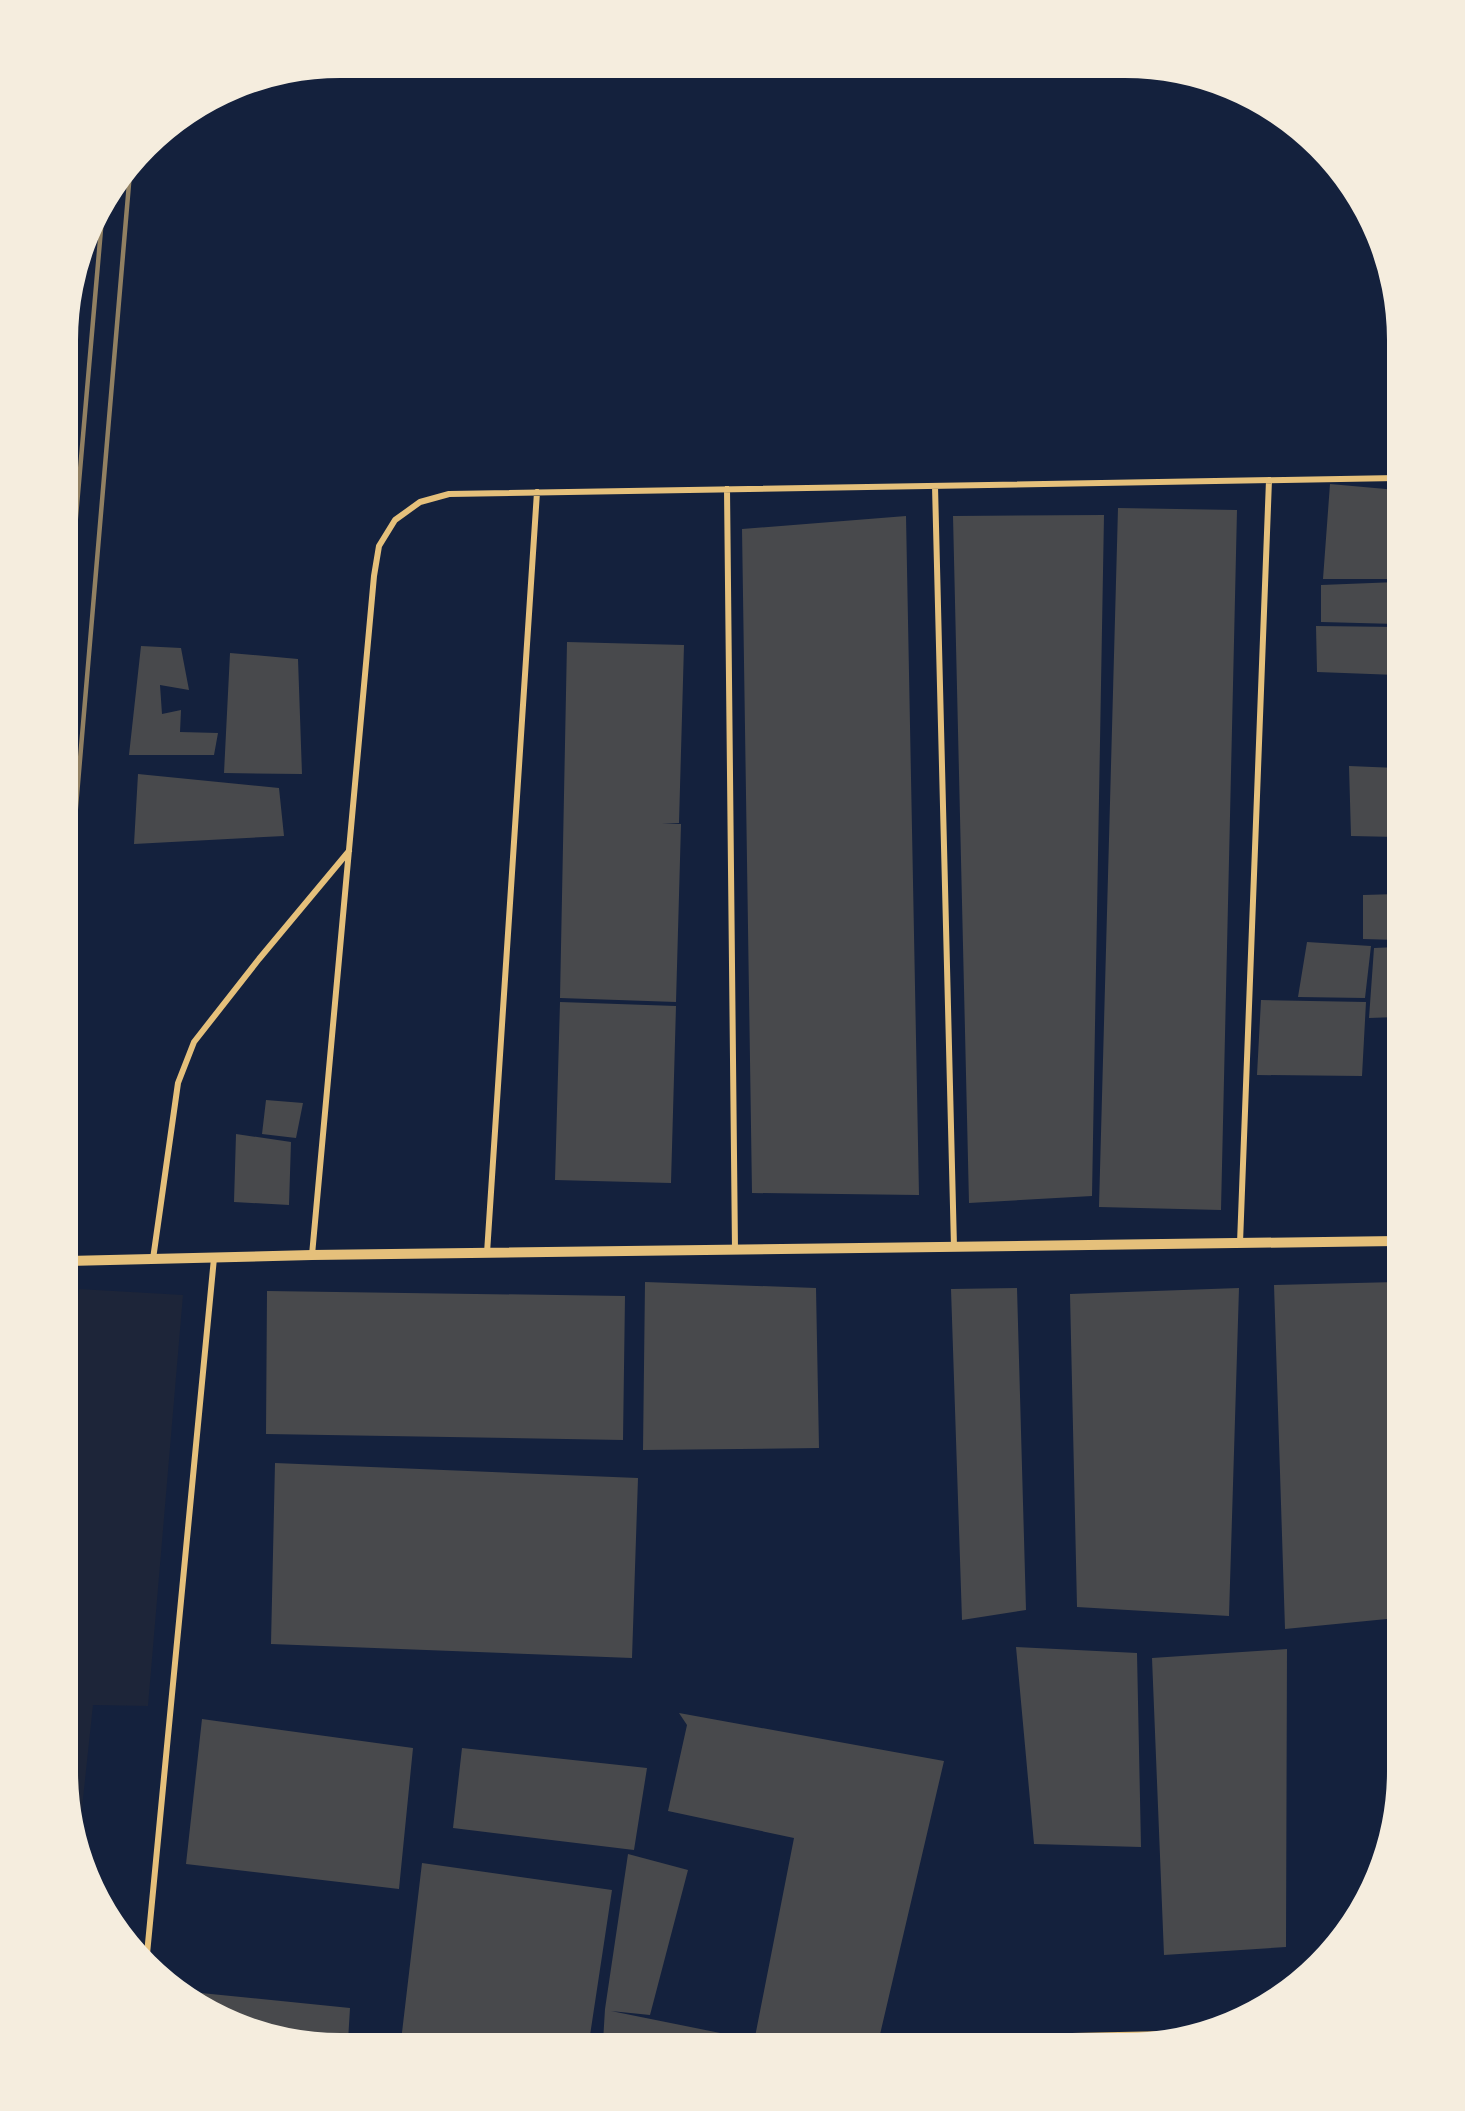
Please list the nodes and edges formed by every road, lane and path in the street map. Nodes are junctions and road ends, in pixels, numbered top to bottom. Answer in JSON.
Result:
{"nodes":[{"id":1,"x":1387,"y":478,"type":"edge"},
{"id":2,"x":1269,"y":480,"type":"junction"},
{"id":3,"x":935,"y":486,"type":"junction"},
{"id":4,"x":728,"y":489,"type":"junction"},
{"id":5,"x":537,"y":492,"type":"junction"},
{"id":6,"x":349,"y":850,"type":"junction"},
{"id":7,"x":1387,"y":1241,"type":"edge"},
{"id":8,"x":1240,"y":1243,"type":"junction"},
{"id":9,"x":954,"y":1247,"type":"junction"},
{"id":10,"x":735,"y":1250,"type":"junction"},
{"id":11,"x":487,"y":1252,"type":"junction"},
{"id":12,"x":312,"y":1255,"type":"junction"},
{"id":13,"x":214,"y":1258,"type":"junction"},
{"id":14,"x":153,"y":1259,"type":"junction"},
{"id":15,"x":78,"y":1261,"type":"edge"},
{"id":16,"x":148,"y":1949,"type":"edge"}],
"edges":[{"from":1,"to":2,"type":"street"},
{"from":2,"to":3,"type":"street"},
{"from":2,"to":8,"type":"street"},
{"from":3,"to":4,"type":"street"},
{"from":3,"to":9,"type":"street"},
{"from":4,"to":5,"type":"street"},
{"from":4,"to":10,"type":"street"},
{"from":5,"to":6,"type":"street"},
{"from":5,"to":11,"type":"street"},
{"from":6,"to":12,"type":"street"},
{"from":6,"to":14,"type":"street"},
{"from":7,"to":8,"type":"street"},
{"from":8,"to":9,"type":"street"},
{"from":9,"to":10,"type":"street"},
{"from":10,"to":11,"type":"street"},
{"from":11,"to":12,"type":"street"},
{"from":12,"to":13,"type":"street"},
{"from":13,"to":14,"type":"street"},
{"from":13,"to":16,"type":"street"},
{"from":14,"to":15,"type":"street"}]}
